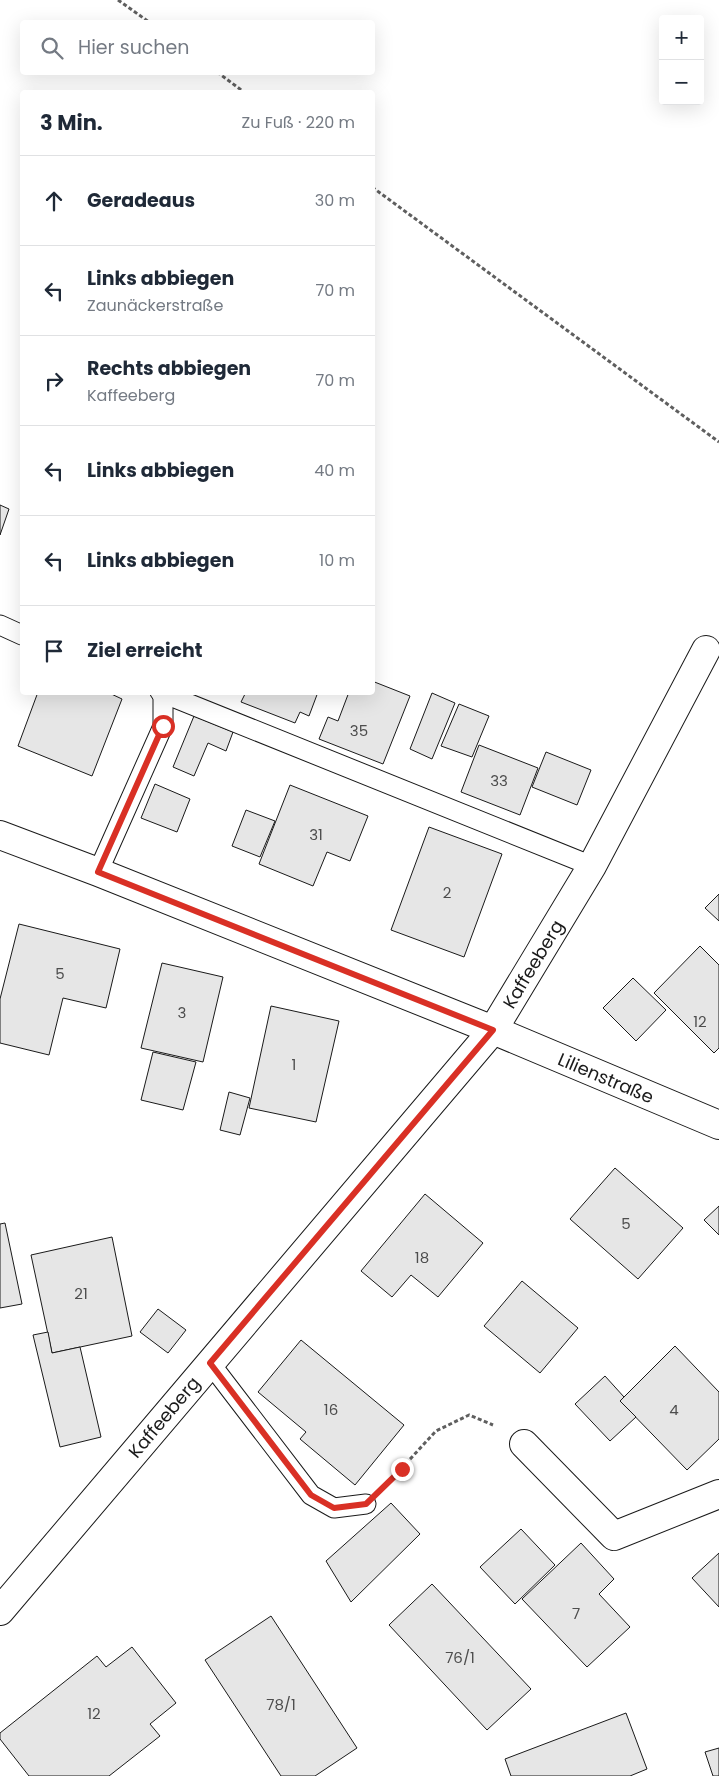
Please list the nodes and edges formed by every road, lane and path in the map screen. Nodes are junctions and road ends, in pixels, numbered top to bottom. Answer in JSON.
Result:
{"nodes":[{"id":1,"x":118,"y":0,"type":"edge"},
{"id":2,"x":146,"y":20,"type":"edge"},
{"id":3,"x":221,"y":75,"type":"edge"},
{"id":4,"x":241,"y":90,"type":"edge"},
{"id":5,"x":375,"y":189,"type":"edge"},
{"id":6,"x":719,"y":442,"type":"edge"},
{"id":7,"x":0,"y":625,"type":"edge"},
{"id":8,"x":20,"y":634,"type":"edge"},
{"id":9,"x":706,"y":650,"type":"dead end"},
{"id":10,"x":161,"y":695,"type":"edge"},
{"id":11,"x":166,"y":695,"type":"edge"},
{"id":12,"x":0,"y":835,"type":"edge"},
{"id":13,"x":592,"y":866,"type":"junction"},
{"id":14,"x":98,"y":872,"type":"junction"},
{"id":15,"x":493,"y":1030,"type":"junction"},
{"id":16,"x":719,"y":1126,"type":"edge"},
{"id":17,"x":210,"y":1363,"type":"junction"},
{"id":18,"x":524,"y":1444,"type":"joint"},
{"id":19,"x":719,"y":1494,"type":"edge"},
{"id":20,"x":366,"y":1504,"type":"joint"},
{"id":21,"x":0,"y":1611,"type":"edge"}],
"edges":[{"from":1,"to":2,"type":"path"},
{"from":3,"to":4,"type":"path"},
{"from":5,"to":6,"type":"path"},
{"from":7,"to":8,"type":"lane"},
{"from":9,"to":13,"type":"street","name":"Kaffeeberg"},
{"from":10,"to":14,"type":"lane"},
{"from":11,"to":13,"type":"lane"},
{"from":12,"to":14,"type":"street","name":"Lilienstraße"},
{"from":13,"to":15,"type":"street","name":"Kaffeeberg"},
{"from":14,"to":15,"type":"street","name":"Lilienstraße"},
{"from":15,"to":16,"type":"street","name":"Lilienstraße"},
{"from":15,"to":17,"type":"street","name":"Kaffeeberg"},
{"from":17,"to":20,"type":"lane"},
{"from":17,"to":21,"type":"street","name":"Kaffeeberg"},
{"from":18,"to":19,"type":"street"},
{"from":18,"to":20,"type":"path"}]}
